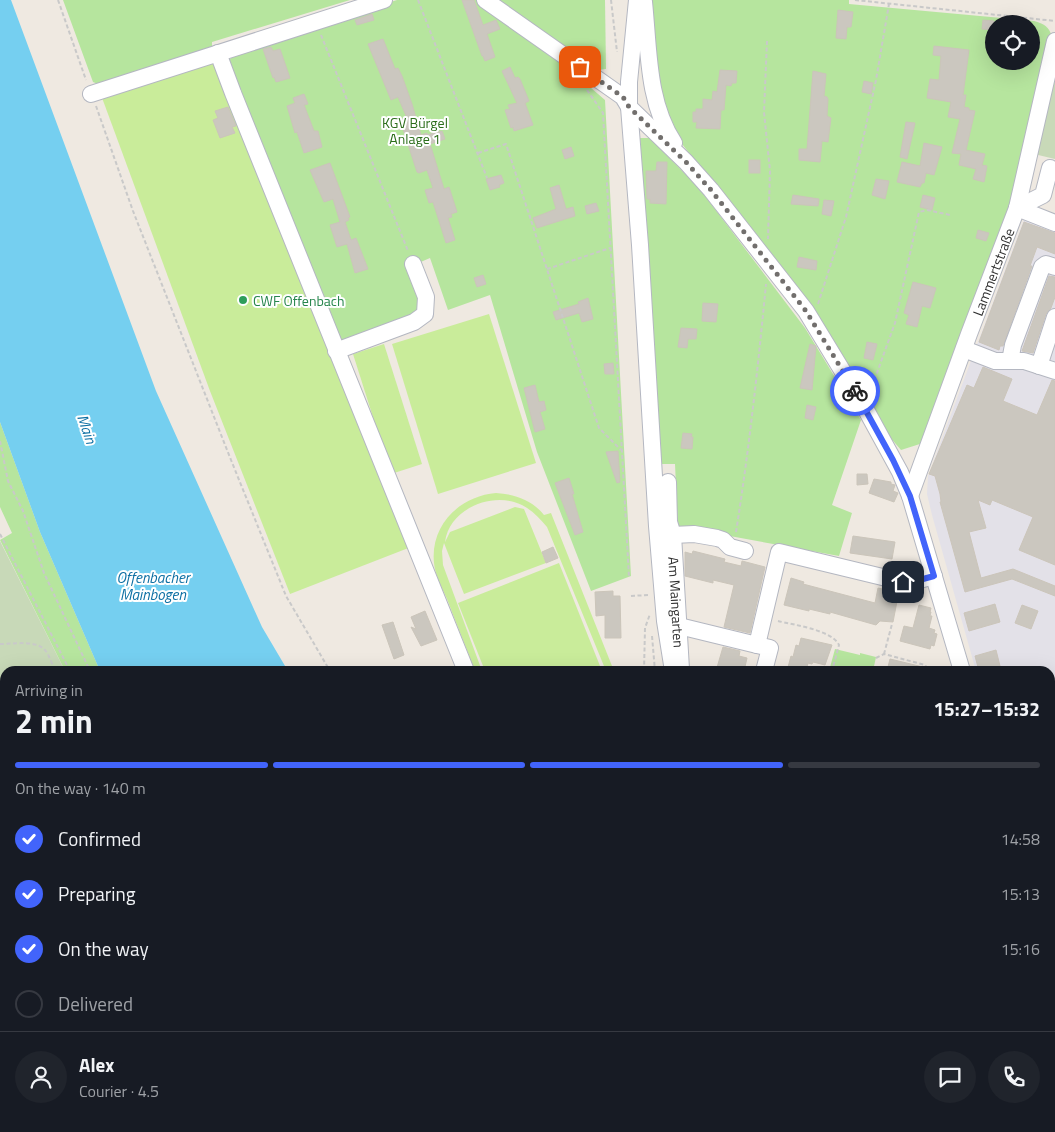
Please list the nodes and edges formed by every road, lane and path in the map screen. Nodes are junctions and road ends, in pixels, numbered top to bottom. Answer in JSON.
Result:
{"nodes":[{"id":1,"x":58,"y":0,"type":"edge"},
{"id":2,"x":384,"y":0,"type":"edge"},
{"id":3,"x":418,"y":0,"type":"edge"},
{"id":4,"x":485,"y":0,"type":"edge"},
{"id":5,"x":611,"y":0,"type":"edge"},
{"id":6,"x":637,"y":0,"type":"edge"},
{"id":7,"x":644,"y":0,"type":"edge"},
{"id":8,"x":855,"y":0,"type":"edge"},
{"id":9,"x":889,"y":4,"type":"junction"},
{"id":10,"x":316,"y":21,"type":"junction"},
{"id":11,"x":1055,"y":21,"type":"edge"},
{"id":12,"x":767,"y":41,"type":"dead end"},
{"id":13,"x":1055,"y":41,"type":"edge"},
{"id":14,"x":218,"y":53,"type":"junction"},
{"id":15,"x":618,"y":58,"type":"dead end"},
{"id":16,"x":581,"y":84,"type":"dead end"},
{"id":17,"x":91,"y":94,"type":"junction"},
{"id":18,"x":626,"y":102,"type":"junction"},
{"id":19,"x":478,"y":152,"type":"junction"},
{"id":20,"x":686,"y":162,"type":"junction"},
{"id":21,"x":1050,"y":168,"type":"dead end"},
{"id":22,"x":487,"y":178,"type":"dead end"},
{"id":23,"x":1017,"y":208,"type":"junction"},
{"id":24,"x":950,"y":215,"type":"dead end"},
{"id":25,"x":1055,"y":222,"type":"edge"},
{"id":26,"x":610,"y":248,"type":"junction"},
{"id":27,"x":768,"y":262,"type":"junction"},
{"id":28,"x":413,"y":264,"type":"joint"},
{"id":29,"x":1055,"y":267,"type":"edge"},
{"id":30,"x":547,"y":268,"type":"junction"},
{"id":31,"x":1055,"y":317,"type":"edge"},
{"id":32,"x":813,"y":321,"type":"junction"},
{"id":33,"x":964,"y":349,"type":"junction"},
{"id":34,"x":336,"y":351,"type":"junction"},
{"id":35,"x":1010,"y":361,"type":"junction"},
{"id":36,"x":1039,"y":366,"type":"junction"},
{"id":37,"x":1055,"y":371,"type":"edge"},
{"id":38,"x":865,"y":408,"type":"junction"},
{"id":39,"x":0,"y":442,"type":"edge"},
{"id":40,"x":621,"y":450,"type":"junction"},
{"id":41,"x":668,"y":482,"type":"dead end"},
{"id":42,"x":910,"y":496,"type":"junction"},
{"id":43,"x":0,"y":534,"type":"edge"},
{"id":44,"x":673,"y":535,"type":"junction"},
{"id":45,"x":736,"y":537,"type":"dead end"},
{"id":46,"x":745,"y":551,"type":"dead end"},
{"id":47,"x":934,"y":576,"type":"junction"},
{"id":48,"x":629,"y":577,"type":"dead end"},
{"id":49,"x":649,"y":595,"type":"dead end"},
{"id":50,"x":630,"y":596,"type":"dead end"},
{"id":51,"x":764,"y":617,"type":"junction"},
{"id":52,"x":653,"y":620,"type":"dead end"},
{"id":53,"x":892,"y":624,"type":"dead end"},
{"id":54,"x":679,"y":626,"type":"junction"},
{"id":55,"x":0,"y":644,"type":"edge"},
{"id":56,"x":757,"y":645,"type":"junction"},
{"id":57,"x":884,"y":654,"type":"junction"},
{"id":58,"x":876,"y":658,"type":"dead end"},
{"id":59,"x":53,"y":666,"type":"edge"},
{"id":60,"x":67,"y":666,"type":"edge"},
{"id":61,"x":88,"y":666,"type":"edge"},
{"id":62,"x":327,"y":666,"type":"edge"},
{"id":63,"x":464,"y":666,"type":"edge"},
{"id":64,"x":644,"y":666,"type":"edge"},
{"id":65,"x":672,"y":666,"type":"edge"},
{"id":66,"x":681,"y":666,"type":"edge"},
{"id":67,"x":765,"y":666,"type":"edge"},
{"id":68,"x":833,"y":666,"type":"edge"},
{"id":69,"x":926,"y":666,"type":"edge"},
{"id":70,"x":961,"y":666,"type":"edge"}],
"edges":[{"from":1,"to":17,"type":"path"},
{"from":2,"to":10,"type":"street"},
{"from":3,"to":19,"type":"path"},
{"from":4,"to":18,"type":"street"},
{"from":5,"to":15,"type":"path"},
{"from":6,"to":18,"type":"street"},
{"from":7,"to":20,"type":"street"},
{"from":8,"to":9,"type":"path"},
{"from":9,"to":11,"type":"path"},
{"from":9,"to":32,"type":"path"},
{"from":10,"to":14,"type":"street"},
{"from":10,"to":28,"type":"path"},
{"from":12,"to":27,"type":"path"},
{"from":13,"to":23,"type":"street","name":"Lammertstraße"},
{"from":14,"to":17,"type":"street"},
{"from":14,"to":34,"type":"street"},
{"from":16,"to":26,"type":"path"},
{"from":17,"to":62,"type":"path"},
{"from":18,"to":20,"type":"street"},
{"from":18,"to":65,"type":"street"},
{"from":19,"to":22,"type":"path"},
{"from":19,"to":30,"type":"path"},
{"from":20,"to":27,"type":"street"},
{"from":21,"to":23,"type":"street"},
{"from":23,"to":25,"type":"street"},
{"from":23,"to":33,"type":"street","name":"Lammertstraße"},
{"from":24,"to":38,"type":"path"},
{"from":26,"to":30,"type":"path"},
{"from":26,"to":40,"type":"path"},
{"from":27,"to":32,"type":"street"},
{"from":27,"to":45,"type":"path"},
{"from":28,"to":34,"type":"street"},
{"from":29,"to":35,"type":"street"},
{"from":30,"to":40,"type":"path"},
{"from":31,"to":36,"type":"street"},
{"from":32,"to":38,"type":"street"},
{"from":33,"to":35,"type":"street"},
{"from":33,"to":42,"type":"street","name":"Lammertstraße"},
{"from":34,"to":63,"type":"street"},
{"from":35,"to":36,"type":"street"},
{"from":36,"to":37,"type":"street"},
{"from":38,"to":42,"type":"street"},
{"from":39,"to":61,"type":"path"},
{"from":40,"to":48,"type":"path"},
{"from":41,"to":44,"type":"street","name":"Am Maingarten"},
{"from":42,"to":47,"type":"street"},
{"from":43,"to":60,"type":"path"},
{"from":44,"to":46,"type":"street"},
{"from":44,"to":54,"type":"street","name":"Am Maingarten"},
{"from":47,"to":51,"type":"street"},
{"from":47,"to":70,"type":"street"},
{"from":49,"to":50,"type":"path"},
{"from":51,"to":56,"type":"street"},
{"from":51,"to":68,"type":"path"},
{"from":52,"to":64,"type":"path"},
{"from":53,"to":57,"type":"path"},
{"from":54,"to":56,"type":"street"},
{"from":54,"to":66,"type":"street","name":"Am Maingarten"},
{"from":55,"to":59,"type":"path"},
{"from":56,"to":67,"type":"street"},
{"from":57,"to":58,"type":"path"},
{"from":57,"to":69,"type":"path"}]}
